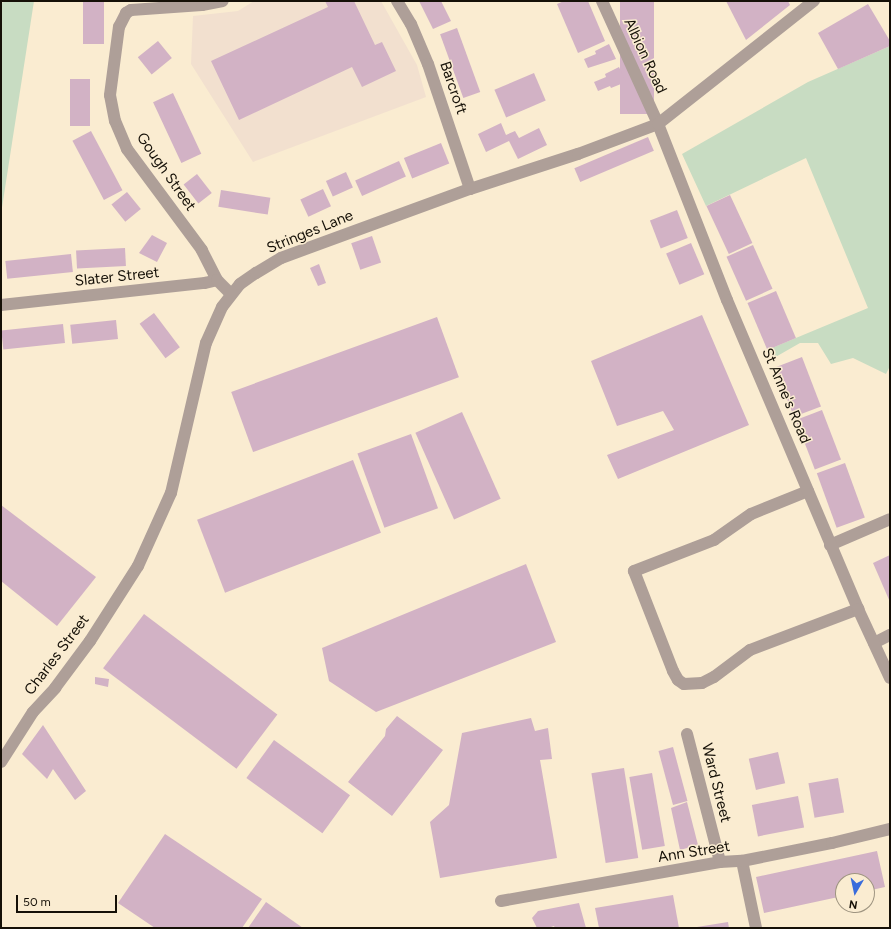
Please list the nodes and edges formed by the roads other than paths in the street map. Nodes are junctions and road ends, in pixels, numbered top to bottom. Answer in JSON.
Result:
{"nodes":[{"id":1,"x":223,"y":1,"type":"edge"},
{"id":2,"x":397,"y":1,"type":"edge"},
{"id":3,"x":602,"y":1,"type":"edge"},
{"id":4,"x":811,"y":2,"type":"edge"},
{"id":5,"x":658,"y":124,"type":"junction"},
{"id":6,"x":470,"y":189,"type":"junction"},
{"id":7,"x":217,"y":280,"type":"junction"},
{"id":8,"x":231,"y":294,"type":"junction"},
{"id":9,"x":1,"y":306,"type":"edge"},
{"id":10,"x":808,"y":491,"type":"junction"},
{"id":11,"x":890,"y":519,"type":"edge"},
{"id":12,"x":830,"y":545,"type":"junction"},
{"id":13,"x":138,"y":566,"type":"joint"},
{"id":14,"x":858,"y":609,"type":"junction"},
{"id":15,"x":890,"y":635,"type":"edge"},
{"id":16,"x":874,"y":643,"type":"junction"},
{"id":17,"x":890,"y":678,"type":"edge"},
{"id":18,"x":687,"y":734,"type":"dead end"},
{"id":19,"x":1,"y":762,"type":"edge"},
{"id":20,"x":890,"y":829,"type":"edge"},
{"id":21,"x":742,"y":861,"type":"junction"},
{"id":22,"x":720,"y":862,"type":"junction"},
{"id":23,"x":501,"y":901,"type":"dead end"},
{"id":24,"x":756,"y":928,"type":"edge"}],
"edges":[{"from":1,"to":7,"type":"street","name":"Gough Street"},
{"from":2,"to":6,"type":"street","name":"Barcroft"},
{"from":3,"to":5,"type":"street","name":"Albion Road"},
{"from":4,"to":5,"type":"street","name":"Stringes Lane"},
{"from":5,"to":6,"type":"street","name":"Stringes Lane"},
{"from":5,"to":10,"type":"street","name":"St Anne's Road"},
{"from":6,"to":8,"type":"street","name":"Stringes Lane"},
{"from":7,"to":8,"type":"street"},
{"from":7,"to":9,"type":"street","name":"Slater Street"},
{"from":8,"to":13,"type":"street","name":"Stringes Lane"},
{"from":10,"to":12,"type":"street","name":"St Anne's Road"},
{"from":10,"to":14,"type":"street"},
{"from":11,"to":12,"type":"street"},
{"from":12,"to":14,"type":"street","name":"St Anne's Road"},
{"from":13,"to":19,"type":"street","name":"Charles Street"},
{"from":14,"to":16,"type":"street","name":"St Anne's Road"},
{"from":15,"to":16,"type":"street"},
{"from":16,"to":17,"type":"street","name":"St Anne's Road"},
{"from":18,"to":22,"type":"street","name":"Ward Street"},
{"from":20,"to":21,"type":"street","name":"Ann Street"},
{"from":21,"to":22,"type":"street","name":"Ann Street"},
{"from":21,"to":24,"type":"street"},
{"from":22,"to":23,"type":"street","name":"Ann Street"}]}
